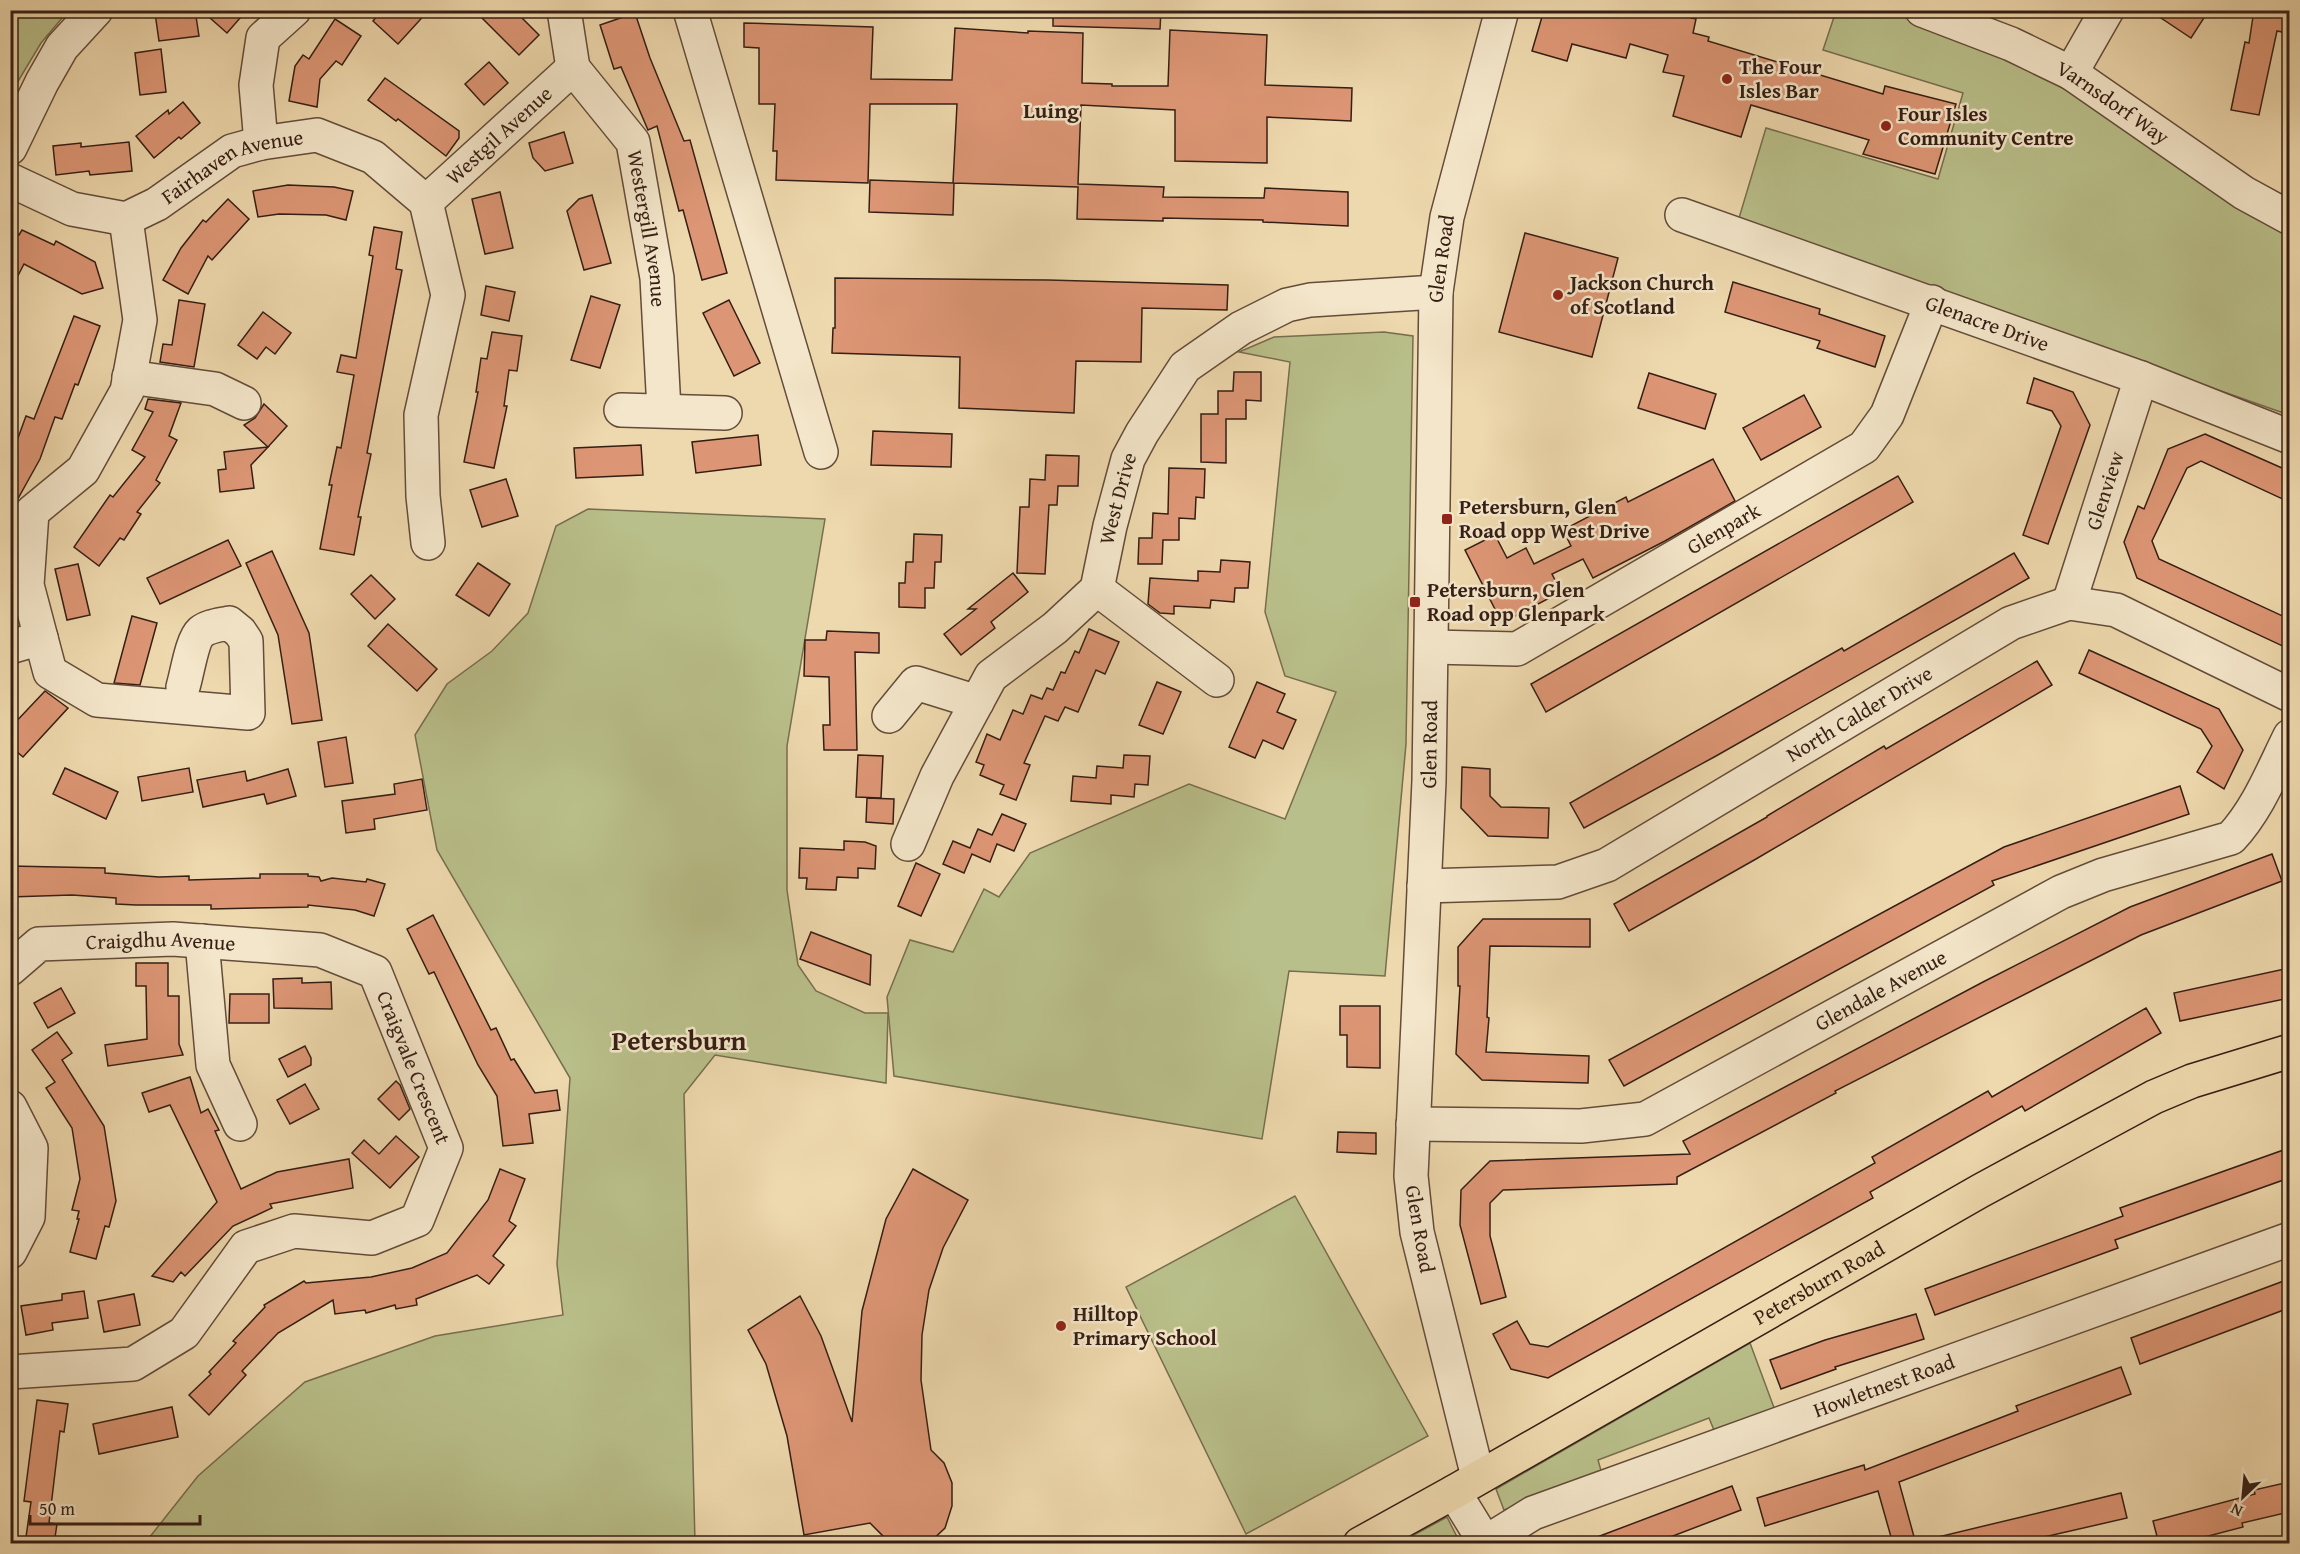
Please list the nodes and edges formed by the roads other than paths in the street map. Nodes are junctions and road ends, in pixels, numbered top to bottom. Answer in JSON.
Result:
{"nodes":[{"id":1,"x":96,"y":10,"type":"edge"},
{"id":2,"x":294,"y":10,"type":"edge"},
{"id":3,"x":564,"y":10,"type":"edge"},
{"id":4,"x":690,"y":10,"type":"edge"},
{"id":5,"x":1502,"y":10,"type":"edge"},
{"id":6,"x":1922,"y":10,"type":"edge"},
{"id":7,"x":2107,"y":10,"type":"edge"},
{"id":8,"x":573,"y":68,"type":"junction"},
{"id":9,"x":2071,"y":73,"type":"junction"},
{"id":10,"x":261,"y":143,"type":"junction"},
{"id":11,"x":10,"y":148,"type":"edge"},
{"id":12,"x":10,"y":180,"type":"edge"},
{"id":13,"x":426,"y":202,"type":"junction"},
{"id":14,"x":1682,"y":215,"type":"dead end"},
{"id":15,"x":2289,"y":218,"type":"edge"},
{"id":16,"x":126,"y":219,"type":"junction"},
{"id":17,"x":1436,"y":292,"type":"junction"},
{"id":18,"x":1932,"y":303,"type":"junction"},
{"id":19,"x":129,"y":376,"type":"junction"},
{"id":20,"x":2141,"y":378,"type":"junction"},
{"id":21,"x":244,"y":403,"type":"dead end"},
{"id":22,"x":621,"y":410,"type":"dead end"},
{"id":23,"x":664,"y":410,"type":"junction"},
{"id":24,"x":725,"y":413,"type":"dead end"},
{"id":25,"x":2289,"y":437,"type":"edge"},
{"id":26,"x":821,"y":452,"type":"dead end"},
{"id":27,"x":428,"y":543,"type":"dead end"},
{"id":28,"x":1097,"y":589,"type":"junction"},
{"id":29,"x":2069,"y":603,"type":"junction"},
{"id":30,"x":41,"y":638,"type":"junction"},
{"id":31,"x":10,"y":647,"type":"edge"},
{"id":32,"x":1432,"y":647,"type":"junction"},
{"id":33,"x":1216,"y":680,"type":"dead end"},
{"id":34,"x":183,"y":687,"type":"dead end"},
{"id":35,"x":2289,"y":695,"type":"edge"},
{"id":36,"x":977,"y":702,"type":"junction"},
{"id":37,"x":889,"y":716,"type":"dead end"},
{"id":38,"x":2289,"y":736,"type":"edge"},
{"id":39,"x":908,"y":844,"type":"dead end"},
{"id":40,"x":1424,"y":886,"type":"junction"},
{"id":41,"x":202,"y":941,"type":"junction"},
{"id":42,"x":320,"y":950,"type":"joint"},
{"id":43,"x":12,"y":966,"type":"edge"},
{"id":44,"x":2289,"y":1051,"type":"edge"},
{"id":45,"x":10,"y":1107,"type":"edge"},
{"id":46,"x":240,"y":1124,"type":"dead end"},
{"id":47,"x":1413,"y":1124,"type":"junction"},
{"id":48,"x":2289,"y":1239,"type":"edge"},
{"id":49,"x":13,"y":1241,"type":"edge"},
{"id":50,"x":10,"y":1372,"type":"edge"},
{"id":51,"x":1466,"y":1485,"type":"junction"},
{"id":52,"x":1485,"y":1543,"type":"edge"},
{"id":53,"x":1360,"y":1544,"type":"edge"}],
"edges":[{"from":1,"to":11,"type":"street"},
{"from":2,"to":10,"type":"street"},
{"from":3,"to":8,"type":"street"},
{"from":4,"to":26,"type":"street"},
{"from":5,"to":17,"type":"street","name":"Glen Road"},
{"from":6,"to":9,"type":"street","name":"Varnsdorf Way"},
{"from":7,"to":9,"type":"street"},
{"from":8,"to":13,"type":"street","name":"Westgil Avenue"},
{"from":8,"to":23,"type":"street","name":"Westergill Avenue"},
{"from":9,"to":15,"type":"street","name":"Varnsdorf Way"},
{"from":10,"to":13,"type":"street","name":"Fairhaven Avenue"},
{"from":10,"to":16,"type":"street","name":"Fairhaven Avenue"},
{"from":12,"to":16,"type":"street"},
{"from":13,"to":27,"type":"street"},
{"from":14,"to":18,"type":"street","name":"Glenacre Drive"},
{"from":16,"to":19,"type":"street"},
{"from":17,"to":28,"type":"street","name":"West Drive"},
{"from":17,"to":32,"type":"street","name":"Glen Road"},
{"from":18,"to":20,"type":"street","name":"Glenacre Drive"},
{"from":18,"to":32,"type":"street","name":"Glenpark"},
{"from":19,"to":21,"type":"street"},
{"from":19,"to":30,"type":"street"},
{"from":20,"to":25,"type":"street","name":"Glenacre Drive"},
{"from":20,"to":29,"type":"street","name":"Glenview"},
{"from":22,"to":23,"type":"street"},
{"from":23,"to":24,"type":"street"},
{"from":28,"to":33,"type":"street"},
{"from":28,"to":36,"type":"street"},
{"from":29,"to":35,"type":"street","name":"North Calder Drive"},
{"from":29,"to":40,"type":"street","name":"North Calder Drive"},
{"from":30,"to":31,"type":"street"},
{"from":30,"to":34,"type":"street"},
{"from":32,"to":40,"type":"street","name":"Glen Road"},
{"from":36,"to":37,"type":"street"},
{"from":36,"to":39,"type":"street"},
{"from":38,"to":47,"type":"street","name":"Glendale Avenue"},
{"from":40,"to":47,"type":"street","name":"Glen Road"},
{"from":41,"to":42,"type":"street","name":"Craigdhu Avenue"},
{"from":41,"to":43,"type":"street","name":"Craigdhu Avenue"},
{"from":41,"to":46,"type":"street"},
{"from":42,"to":50,"type":"street","name":"Craigvale Crescent"},
{"from":44,"to":51,"type":"main road","name":"Petersburn Road"},
{"from":45,"to":49,"type":"street"},
{"from":47,"to":51,"type":"street","name":"Glen Road"},
{"from":48,"to":52,"type":"street","name":"Howletnest Road"},
{"from":51,"to":52,"type":"street","name":"Glen Road"},
{"from":51,"to":53,"type":"main road","name":"Petersburn Road"}]}
